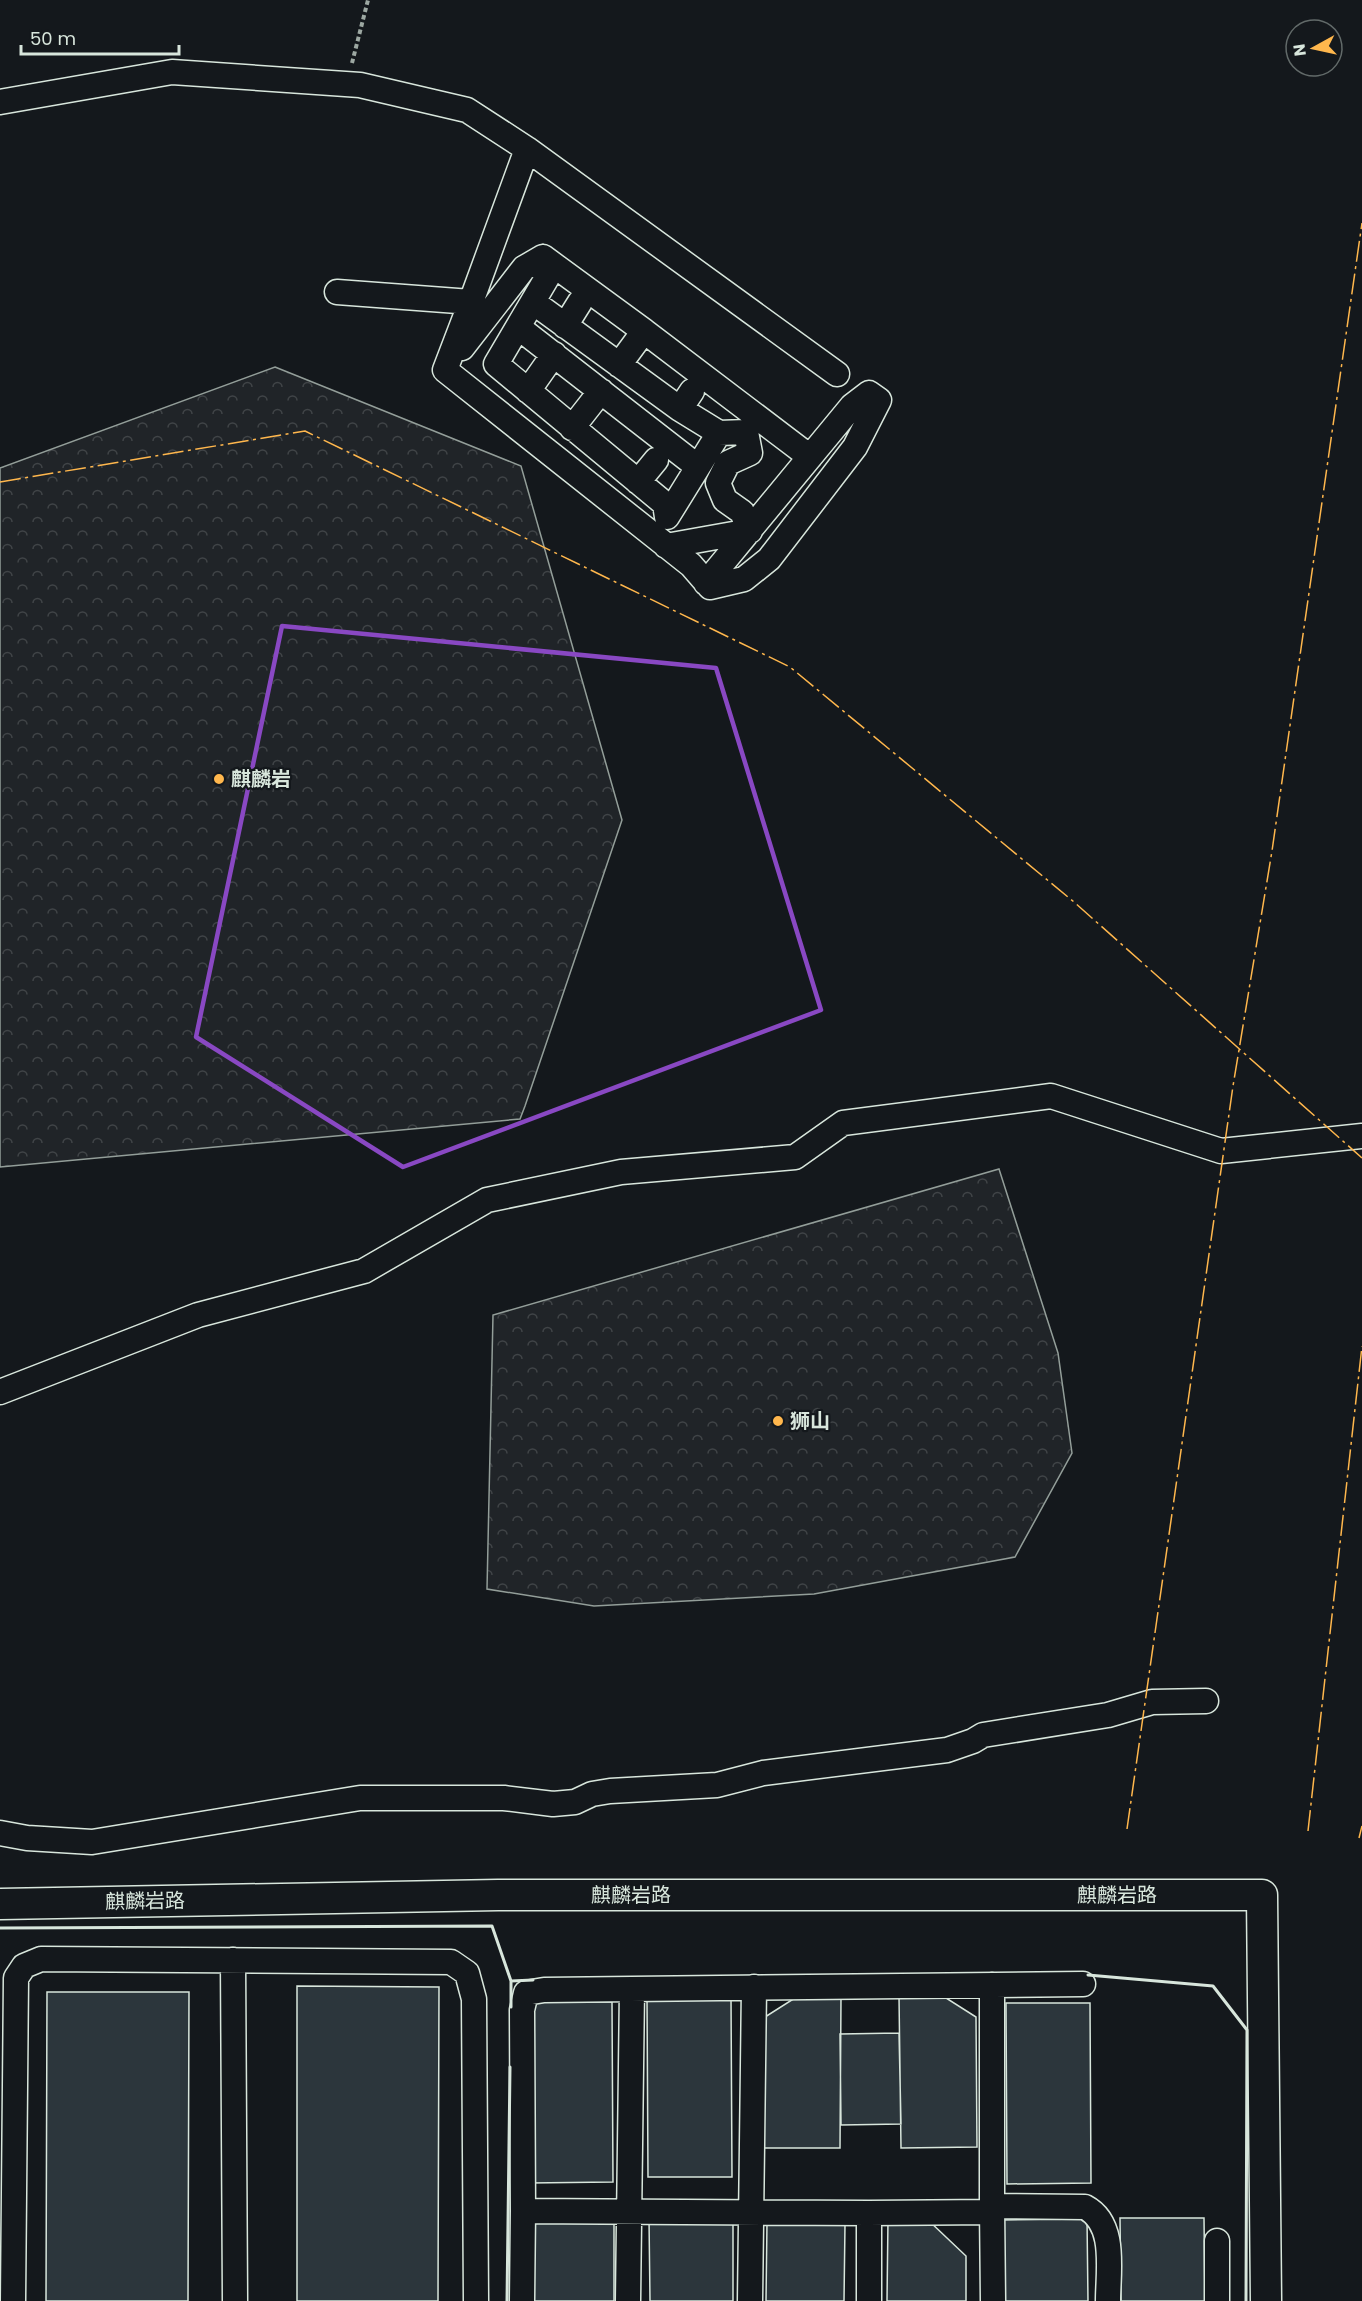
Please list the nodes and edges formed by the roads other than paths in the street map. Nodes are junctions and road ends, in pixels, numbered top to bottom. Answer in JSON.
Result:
{"nodes":[{"id":1,"x":0,"y":102,"type":"edge"},
{"id":2,"x":527,"y":149,"type":"junction"},
{"id":3,"x":543,"y":257,"type":"junction"},
{"id":4,"x":337,"y":292,"type":"dead end"},
{"id":5,"x":533,"y":302,"type":"junction"},
{"id":6,"x":580,"y":302,"type":"dead end"},
{"id":7,"x":471,"y":303,"type":"junction"},
{"id":8,"x":565,"y":326,"type":"junction"},
{"id":9,"x":518,"y":327,"type":"junction"},
{"id":10,"x":644,"y":331,"type":"junction"},
{"id":11,"x":554,"y":354,"type":"junction"},
{"id":12,"x":619,"y":365,"type":"junction"},
{"id":13,"x":444,"y":370,"type":"junction"},
{"id":14,"x":837,"y":374,"type":"dead end"},
{"id":15,"x":528,"y":391,"type":"junction"},
{"id":16,"x":601,"y":391,"type":"junction"},
{"id":17,"x":572,"y":428,"type":"junction"},
{"id":18,"x":719,"y":433,"type":"junction"},
{"id":19,"x":658,"y":435,"type":"junction"},
{"id":20,"x":810,"y":457,"type":"junction"},
{"id":21,"x":698,"y":466,"type":"junction"},
{"id":22,"x":638,"y":482,"type":"junction"},
{"id":23,"x":750,"y":531,"type":"junction"},
{"id":24,"x":666,"y":546,"type":"junction"},
{"id":25,"x":706,"y":584,"type":"junction"},
{"id":26,"x":1362,"y":1136,"type":"edge"},
{"id":27,"x":0,"y":1392,"type":"edge"},
{"id":28,"x":1206,"y":1701,"type":"dead end"},
{"id":29,"x":0,"y":1833,"type":"edge"},
{"id":30,"x":0,"y":1904,"type":"edge"},
{"id":31,"x":233,"y":1960,"type":"junction"},
{"id":32,"x":1083,"y":1984,"type":"dead end"},
{"id":33,"x":992,"y":1985,"type":"junction"},
{"id":34,"x":754,"y":1988,"type":"junction"},
{"id":35,"x":632,"y":1989,"type":"junction"},
{"id":36,"x":7,"y":2160,"type":"edge"},
{"id":37,"x":992,"y":2209,"type":"junction"},
{"id":38,"x":522,"y":2211,"type":"junction"},
{"id":39,"x":629,"y":2212,"type":"junction"},
{"id":40,"x":751,"y":2212,"type":"junction"},
{"id":41,"x":869,"y":2212,"type":"junction"},
{"id":42,"x":1217,"y":2241,"type":"dead end"},
{"id":43,"x":13,"y":2301,"type":"edge"},
{"id":44,"x":235,"y":2301,"type":"edge"},
{"id":45,"x":476,"y":2301,"type":"edge"},
{"id":46,"x":522,"y":2301,"type":"edge"},
{"id":47,"x":628,"y":2301,"type":"edge"},
{"id":48,"x":750,"y":2301,"type":"edge"},
{"id":49,"x":869,"y":2301,"type":"edge"},
{"id":50,"x":993,"y":2301,"type":"edge"},
{"id":51,"x":1108,"y":2301,"type":"edge"},
{"id":52,"x":1217,"y":2301,"type":"edge"},
{"id":53,"x":1266,"y":2301,"type":"edge"}],
"edges":[{"from":1,"to":2,"type":"street"},
{"from":2,"to":7,"type":"street"},
{"from":2,"to":14,"type":"street"},
{"from":3,"to":5,"type":"street"},
{"from":3,"to":10,"type":"street"},
{"from":3,"to":13,"type":"street"},
{"from":4,"to":7,"type":"street"},
{"from":5,"to":8,"type":"street"},
{"from":5,"to":9,"type":"street"},
{"from":6,"to":8,"type":"street"},
{"from":7,"to":13,"type":"street"},
{"from":8,"to":12,"type":"street"},
{"from":9,"to":11,"type":"street"},
{"from":9,"to":15,"type":"street"},
{"from":10,"to":12,"type":"street"},
{"from":10,"to":20,"type":"street"},
{"from":11,"to":15,"type":"street"},
{"from":11,"to":16,"type":"street"},
{"from":12,"to":18,"type":"street"},
{"from":13,"to":24,"type":"street"},
{"from":15,"to":17,"type":"street"},
{"from":16,"to":17,"type":"street"},
{"from":16,"to":19,"type":"street"},
{"from":17,"to":22,"type":"street"},
{"from":18,"to":21,"type":"street"},
{"from":18,"to":23,"type":"street"},
{"from":19,"to":21,"type":"street"},
{"from":19,"to":22,"type":"street"},
{"from":20,"to":23,"type":"street"},
{"from":20,"to":25,"type":"street"},
{"from":21,"to":22,"type":"street"},
{"from":23,"to":24,"type":"street"},
{"from":23,"to":25,"type":"street"},
{"from":24,"to":25,"type":"street"},
{"from":26,"to":27,"type":"street"},
{"from":28,"to":29,"type":"street"},
{"from":30,"to":53,"type":"main road","name":"麒麟岩路"},
{"from":31,"to":36,"type":"street"},
{"from":31,"to":44,"type":"street"},
{"from":31,"to":45,"type":"street"},
{"from":32,"to":33,"type":"street"},
{"from":33,"to":34,"type":"street"},
{"from":33,"to":37,"type":"street"},
{"from":34,"to":35,"type":"street"},
{"from":34,"to":40,"type":"street"},
{"from":35,"to":38,"type":"street"},
{"from":35,"to":39,"type":"street"},
{"from":36,"to":43,"type":"street"},
{"from":37,"to":41,"type":"street"},
{"from":37,"to":50,"type":"street"},
{"from":37,"to":51,"type":"street"},
{"from":38,"to":39,"type":"street"},
{"from":38,"to":46,"type":"street"},
{"from":39,"to":40,"type":"street"},
{"from":39,"to":47,"type":"street"},
{"from":40,"to":41,"type":"street"},
{"from":40,"to":48,"type":"street"},
{"from":41,"to":49,"type":"street"},
{"from":42,"to":52,"type":"street"}]}
